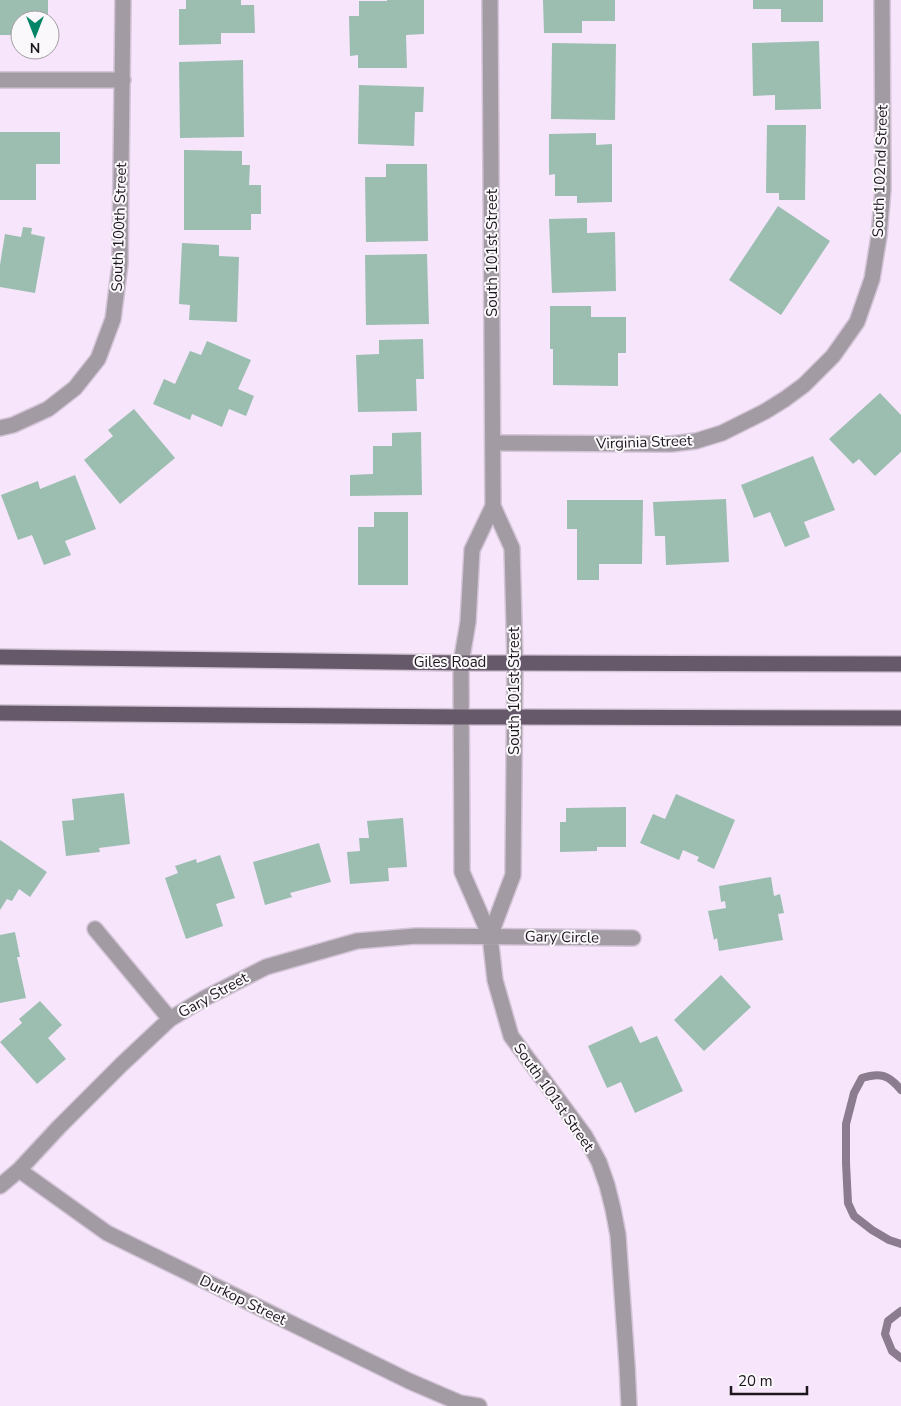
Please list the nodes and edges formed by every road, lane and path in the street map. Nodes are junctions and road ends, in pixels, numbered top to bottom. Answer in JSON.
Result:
{"nodes":[{"id":1,"x":123,"y":0,"type":"edge"},
{"id":2,"x":490,"y":0,"type":"edge"},
{"id":3,"x":882,"y":0,"type":"edge"},
{"id":4,"x":0,"y":80,"type":"edge"},
{"id":5,"x":123,"y":80,"type":"junction"},
{"id":6,"x":785,"y":398,"type":"joint"},
{"id":7,"x":0,"y":428,"type":"edge"},
{"id":8,"x":493,"y":443,"type":"junction"},
{"id":9,"x":494,"y":506,"type":"junction"},
{"id":10,"x":0,"y":657,"type":"edge"},
{"id":11,"x":461,"y":663,"type":"junction"},
{"id":12,"x":515,"y":663,"type":"junction"},
{"id":13,"x":901,"y":664,"type":"edge"},
{"id":14,"x":0,"y":713,"type":"edge"},
{"id":15,"x":461,"y":717,"type":"junction"},
{"id":16,"x":515,"y":717,"type":"junction"},
{"id":17,"x":901,"y":718,"type":"edge"},
{"id":18,"x":95,"y":929,"type":"dead end"},
{"id":19,"x":490,"y":936,"type":"junction"},
{"id":20,"x":634,"y":938,"type":"dead end"},
{"id":21,"x":170,"y":1019,"type":"junction"},
{"id":22,"x":19,"y":1170,"type":"junction"},
{"id":23,"x":0,"y":1186,"type":"edge"},
{"id":24,"x":479,"y":1406,"type":"edge"},
{"id":25,"x":629,"y":1406,"type":"edge"}],
"edges":[{"from":1,"to":5,"type":"street","name":"South 100th Street"},
{"from":2,"to":8,"type":"street","name":"South 101st Street"},
{"from":3,"to":6,"type":"street","name":"South 102nd Street"},
{"from":4,"to":5,"type":"street"},
{"from":5,"to":7,"type":"street","name":"South 100th Street"},
{"from":6,"to":8,"type":"street","name":"Virginia Street"},
{"from":8,"to":9,"type":"street","name":"South 101st Street"},
{"from":9,"to":11,"type":"street","name":"South 101st Street"},
{"from":9,"to":12,"type":"street","name":"South 101st Street"},
{"from":10,"to":11,"type":"main road","name":"Giles Road"},
{"from":11,"to":12,"type":"main road","name":"Giles Road"},
{"from":11,"to":15,"type":"street","name":"South 101st Street"},
{"from":12,"to":13,"type":"main road","name":"Giles Road"},
{"from":12,"to":16,"type":"street","name":"South 101st Street"},
{"from":14,"to":15,"type":"main road"},
{"from":15,"to":16,"type":"main road"},
{"from":15,"to":19,"type":"street","name":"South 101st Street"},
{"from":16,"to":17,"type":"main road"},
{"from":16,"to":19,"type":"street","name":"South 101st Street"},
{"from":18,"to":21,"type":"street"},
{"from":19,"to":20,"type":"street","name":"Gary Circle"},
{"from":19,"to":21,"type":"street","name":"Gary Street"},
{"from":19,"to":25,"type":"street","name":"South 101st Street"},
{"from":21,"to":22,"type":"street","name":"Gary Street"},
{"from":22,"to":23,"type":"street","name":"Gary Street"},
{"from":22,"to":24,"type":"street","name":"Durkop Street"}]}
